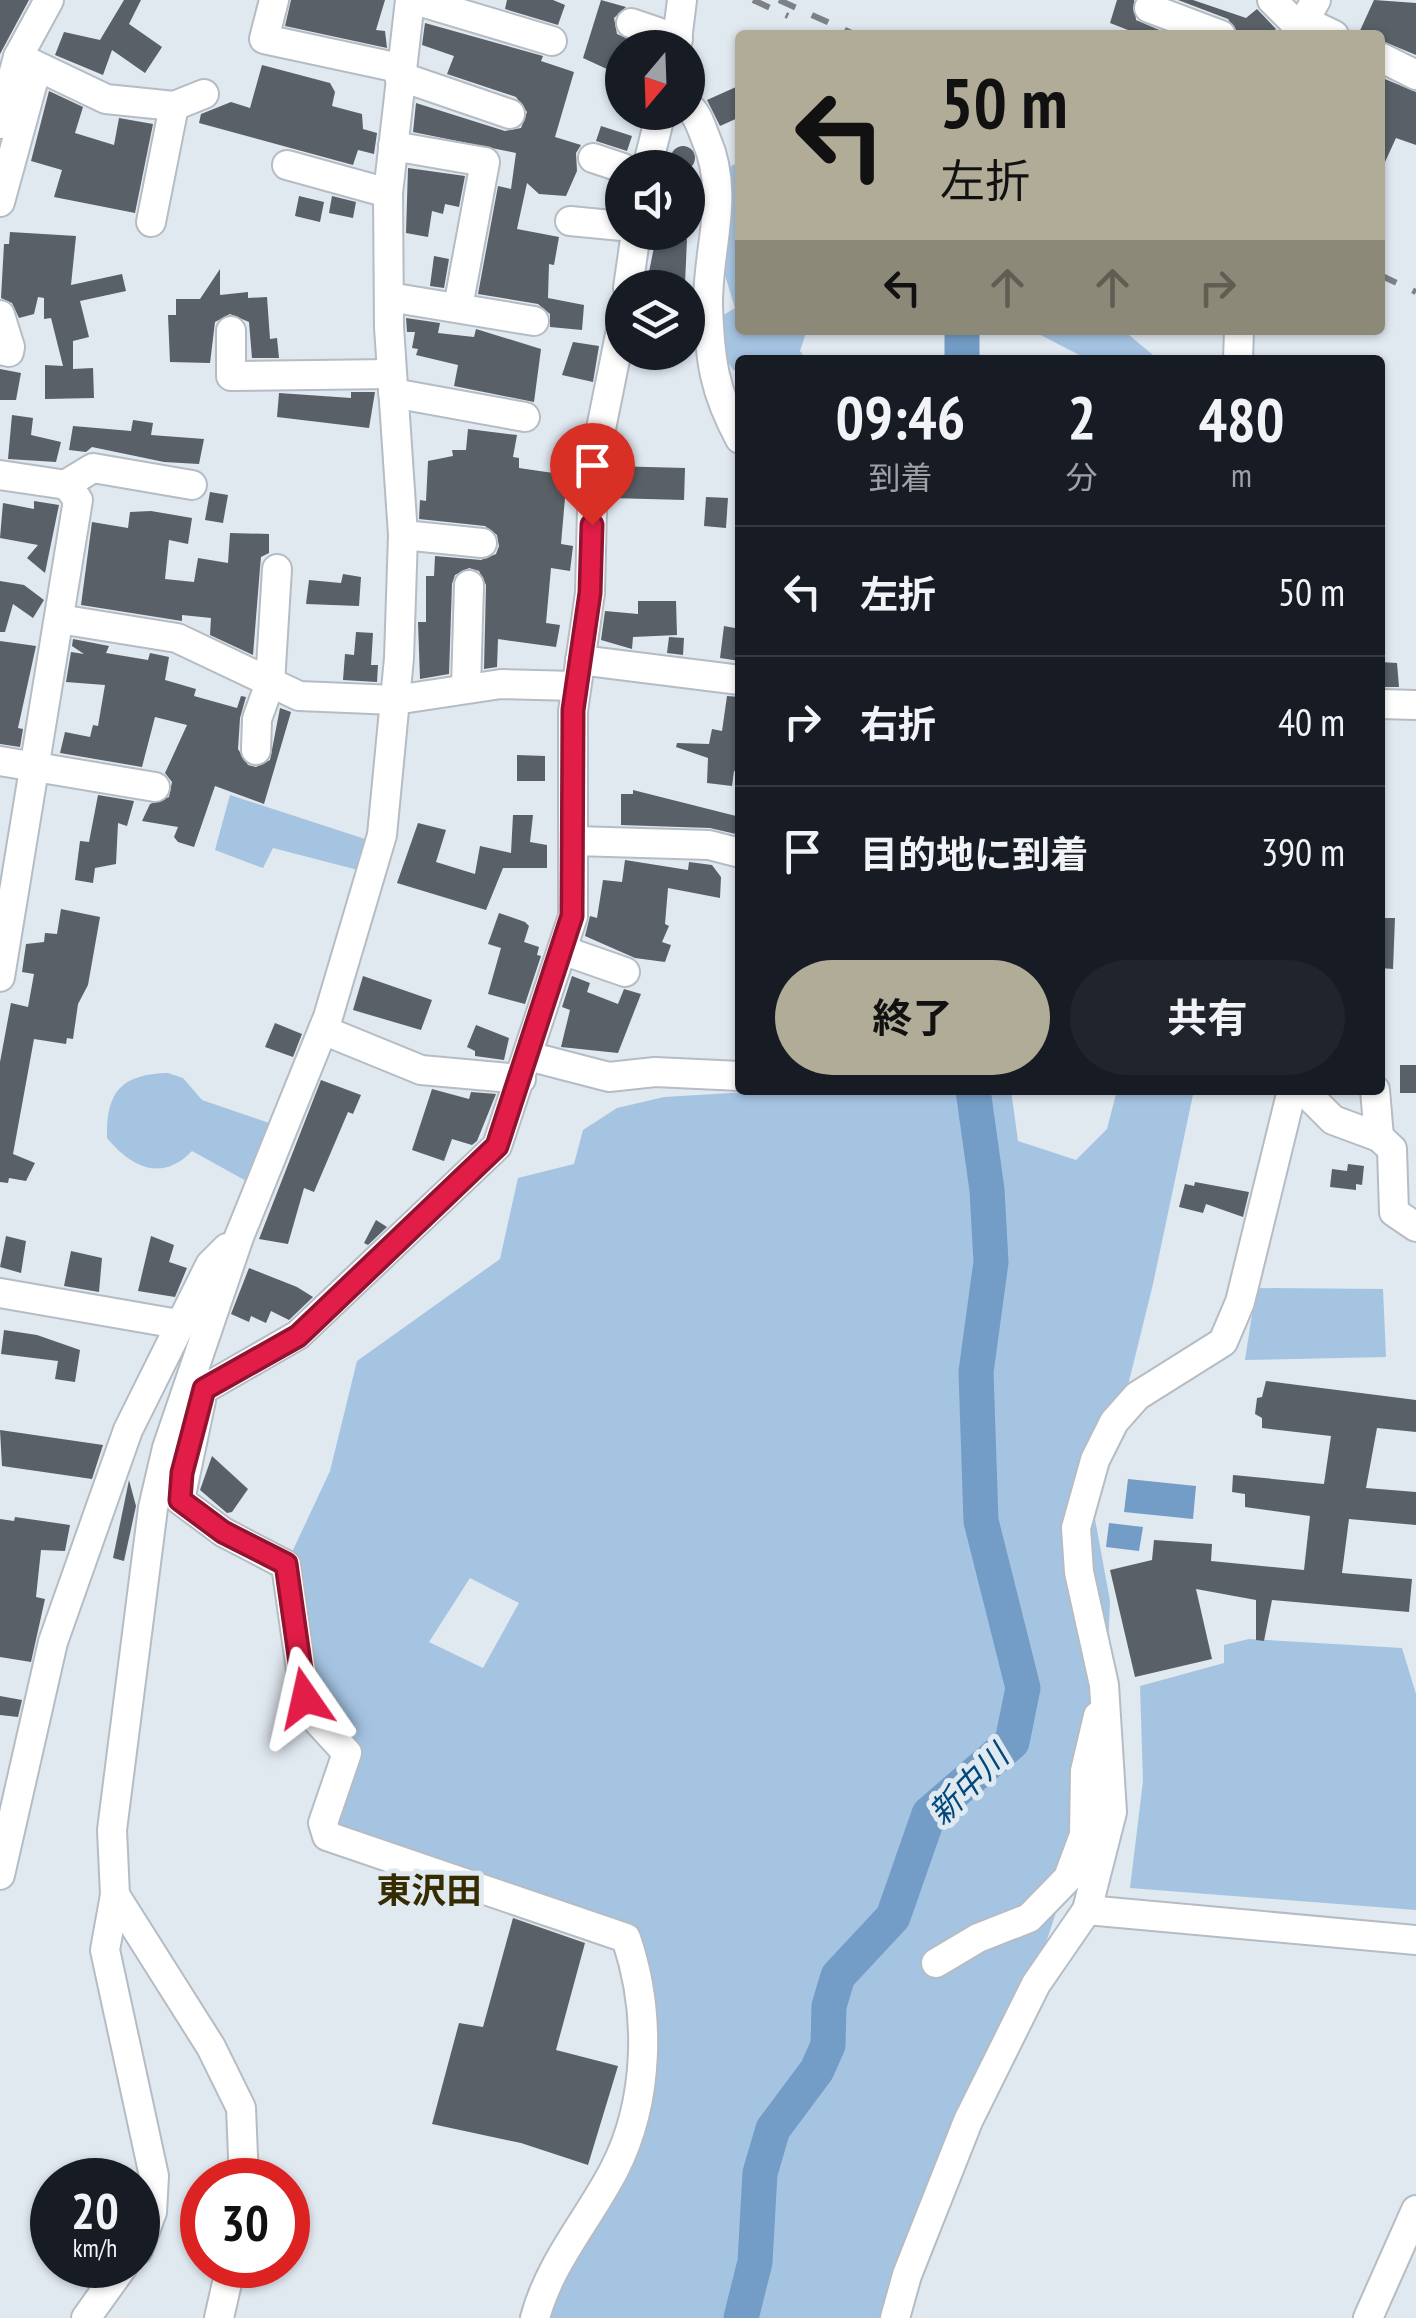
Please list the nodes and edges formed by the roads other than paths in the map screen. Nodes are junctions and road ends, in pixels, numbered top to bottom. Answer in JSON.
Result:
{"nodes":[{"id":1,"x":49,"y":0,"type":"edge"},
{"id":2,"x":274,"y":0,"type":"edge"},
{"id":3,"x":413,"y":0,"type":"edge"},
{"id":4,"x":682,"y":0,"type":"edge"},
{"id":5,"x":1272,"y":0,"type":"edge"},
{"id":6,"x":1150,"y":8,"type":"dead end"},
{"id":7,"x":479,"y":10,"type":"edge"},
{"id":8,"x":1303,"y":21,"type":"edge"},
{"id":9,"x":631,"y":24,"type":"dead end"},
{"id":10,"x":646,"y":30,"type":"edge"},
{"id":11,"x":679,"y":30,"type":"edge"},
{"id":12,"x":1207,"y":30,"type":"edge"},
{"id":13,"x":552,"y":42,"type":"dead end"},
{"id":14,"x":1385,"y":59,"type":"edge"},
{"id":15,"x":28,"y":62,"type":"junction"},
{"id":16,"x":399,"y":72,"type":"junction"},
{"id":17,"x":1416,"y":74,"type":"edge"},
{"id":18,"x":204,"y":94,"type":"dead end"},
{"id":19,"x":174,"y":106,"type":"junction"},
{"id":20,"x":510,"y":114,"type":"dead end"},
{"id":21,"x":0,"y":124,"type":"edge"},
{"id":22,"x":702,"y":130,"type":"edge"},
{"id":23,"x":393,"y":146,"type":"junction"},
{"id":24,"x":593,"y":158,"type":"dead end"},
{"id":25,"x":605,"y":162,"type":"edge"},
{"id":26,"x":287,"y":166,"type":"dead end"},
{"id":27,"x":388,"y":192,"type":"junction"},
{"id":28,"x":0,"y":202,"type":"edge"},
{"id":29,"x":570,"y":221,"type":"dead end"},
{"id":30,"x":150,"y":222,"type":"dead end"},
{"id":31,"x":605,"y":224,"type":"edge"},
{"id":32,"x":389,"y":297,"type":"junction"},
{"id":33,"x":458,"y":307,"type":"junction"},
{"id":34,"x":0,"y":316,"type":"edge"},
{"id":35,"x":534,"y":321,"type":"dead end"},
{"id":36,"x":230,"y":331,"type":"dead end"},
{"id":37,"x":0,"y":350,"type":"edge"},
{"id":38,"x":613,"y":370,"type":"edge"},
{"id":39,"x":392,"y":384,"type":"junction"},
{"id":40,"x":525,"y":417,"type":"dead end"},
{"id":41,"x":735,"y":430,"type":"edge"},
{"id":42,"x":0,"y":475,"type":"edge"},
{"id":43,"x":65,"y":485,"type":"junction"},
{"id":44,"x":192,"y":485,"type":"dead end"},
{"id":45,"x":403,"y":534,"type":"junction"},
{"id":46,"x":482,"y":543,"type":"dead end"},
{"id":47,"x":277,"y":569,"type":"dead end"},
{"id":48,"x":469,"y":585,"type":"dead end"},
{"id":49,"x":59,"y":619,"type":"junction"},
{"id":50,"x":578,"y":673,"type":"junction"},
{"id":51,"x":735,"y":680,"type":"edge"},
{"id":52,"x":270,"y":683,"type":"junction"},
{"id":53,"x":466,"y":687,"type":"junction"},
{"id":54,"x":395,"y":700,"type":"junction"},
{"id":55,"x":1385,"y":704,"type":"edge"},
{"id":56,"x":1416,"y":705,"type":"edge"},
{"id":57,"x":256,"y":750,"type":"dead end"},
{"id":58,"x":0,"y":761,"type":"edge"},
{"id":59,"x":34,"y":766,"type":"junction"},
{"id":60,"x":155,"y":787,"type":"dead end"},
{"id":61,"x":574,"y":841,"type":"junction"},
{"id":62,"x":735,"y":852,"type":"edge"},
{"id":63,"x":8,"y":880,"type":"edge"},
{"id":64,"x":562,"y":950,"type":"junction"},
{"id":65,"x":625,"y":972,"type":"dead end"},
{"id":66,"x":0,"y":977,"type":"edge"},
{"id":67,"x":323,"y":1030,"type":"junction"},
{"id":68,"x":525,"y":1068,"type":"junction"},
{"id":69,"x":735,"y":1076,"type":"edge"},
{"id":70,"x":1291,"y":1095,"type":"edge"},
{"id":71,"x":1308,"y":1095,"type":"edge"},
{"id":72,"x":1375,"y":1095,"type":"edge"},
{"id":73,"x":1379,"y":1138,"type":"junction"},
{"id":74,"x":1416,"y":1228,"type":"edge"},
{"id":75,"x":238,"y":1237,"type":"junction"},
{"id":76,"x":0,"y":1293,"type":"edge"},
{"id":77,"x":178,"y":1324,"type":"junction"},
{"id":78,"x":197,"y":1388,"type":"junction"},
{"id":79,"x":1104,"y":1685,"type":"junction"},
{"id":80,"x":12,"y":1764,"type":"edge"},
{"id":81,"x":0,"y":1875,"type":"edge"},
{"id":82,"x":116,"y":1895,"type":"junction"},
{"id":83,"x":1087,"y":1910,"type":"junction"},
{"id":84,"x":1416,"y":1940,"type":"edge"},
{"id":85,"x":936,"y":1963,"type":"dead end"},
{"id":86,"x":150,"y":2158,"type":"edge"},
{"id":87,"x":243,"y":2158,"type":"edge"},
{"id":88,"x":1416,"y":2210,"type":"edge"},
{"id":89,"x":108,"y":2288,"type":"edge"},
{"id":90,"x":226,"y":2288,"type":"edge"},
{"id":91,"x":86,"y":2318,"type":"edge"},
{"id":92,"x":219,"y":2318,"type":"edge"},
{"id":93,"x":535,"y":2318,"type":"edge"},
{"id":94,"x":896,"y":2318,"type":"edge"},
{"id":95,"x":1368,"y":2318,"type":"edge"}],
"edges":[{"from":1,"to":15,"type":"street"},
{"from":2,"to":16,"type":"street"},
{"from":3,"to":7,"type":"street"},
{"from":3,"to":16,"type":"street"},
{"from":4,"to":11,"type":"street"},
{"from":5,"to":8,"type":"street"},
{"from":6,"to":12,"type":"street"},
{"from":7,"to":13,"type":"street"},
{"from":9,"to":10,"type":"street"},
{"from":14,"to":17,"type":"street"},
{"from":15,"to":19,"type":"street"},
{"from":15,"to":21,"type":"street"},
{"from":15,"to":28,"type":"street"},
{"from":16,"to":20,"type":"street"},
{"from":16,"to":23,"type":"street"},
{"from":18,"to":19,"type":"street"},
{"from":19,"to":30,"type":"street"},
{"from":22,"to":41,"type":"street"},
{"from":23,"to":27,"type":"street"},
{"from":23,"to":33,"type":"street"},
{"from":24,"to":25,"type":"street"},
{"from":26,"to":27,"type":"street"},
{"from":27,"to":32,"type":"street"},
{"from":29,"to":31,"type":"street"},
{"from":32,"to":33,"type":"street"},
{"from":32,"to":39,"type":"street"},
{"from":33,"to":35,"type":"street"},
{"from":34,"to":37,"type":"street"},
{"from":36,"to":39,"type":"street"},
{"from":38,"to":50,"type":"street"},
{"from":39,"to":40,"type":"street"},
{"from":39,"to":45,"type":"street"},
{"from":42,"to":43,"type":"street"},
{"from":43,"to":44,"type":"street"},
{"from":43,"to":49,"type":"street"},
{"from":45,"to":46,"type":"street"},
{"from":45,"to":54,"type":"street"},
{"from":47,"to":52,"type":"street"},
{"from":48,"to":53,"type":"street"},
{"from":49,"to":52,"type":"street"},
{"from":49,"to":59,"type":"street"},
{"from":50,"to":51,"type":"street"},
{"from":50,"to":53,"type":"street"},
{"from":50,"to":61,"type":"street"},
{"from":52,"to":54,"type":"street"},
{"from":52,"to":57,"type":"street"},
{"from":53,"to":54,"type":"street"},
{"from":54,"to":67,"type":"street"},
{"from":55,"to":56,"type":"street"},
{"from":58,"to":59,"type":"street"},
{"from":59,"to":60,"type":"street"},
{"from":59,"to":63,"type":"street"},
{"from":61,"to":62,"type":"street"},
{"from":61,"to":64,"type":"street"},
{"from":63,"to":66,"type":"street"},
{"from":64,"to":65,"type":"street"},
{"from":64,"to":68,"type":"street"},
{"from":67,"to":68,"type":"street"},
{"from":67,"to":75,"type":"street"},
{"from":68,"to":69,"type":"street"},
{"from":68,"to":78,"type":"street"},
{"from":70,"to":79,"type":"street"},
{"from":71,"to":73,"type":"street"},
{"from":72,"to":73,"type":"street"},
{"from":73,"to":74,"type":"street"},
{"from":75,"to":77,"type":"street"},
{"from":75,"to":78,"type":"street"},
{"from":76,"to":77,"type":"street"},
{"from":77,"to":80,"type":"street"},
{"from":78,"to":82,"type":"street"},
{"from":78,"to":93,"type":"street"},
{"from":79,"to":83,"type":"street"},
{"from":79,"to":85,"type":"street"},
{"from":80,"to":81,"type":"street"},
{"from":82,"to":86,"type":"street"},
{"from":82,"to":87,"type":"street"},
{"from":83,"to":84,"type":"street"},
{"from":83,"to":94,"type":"street"},
{"from":88,"to":95,"type":"street"},
{"from":89,"to":91,"type":"street"},
{"from":90,"to":92,"type":"street"}]}
